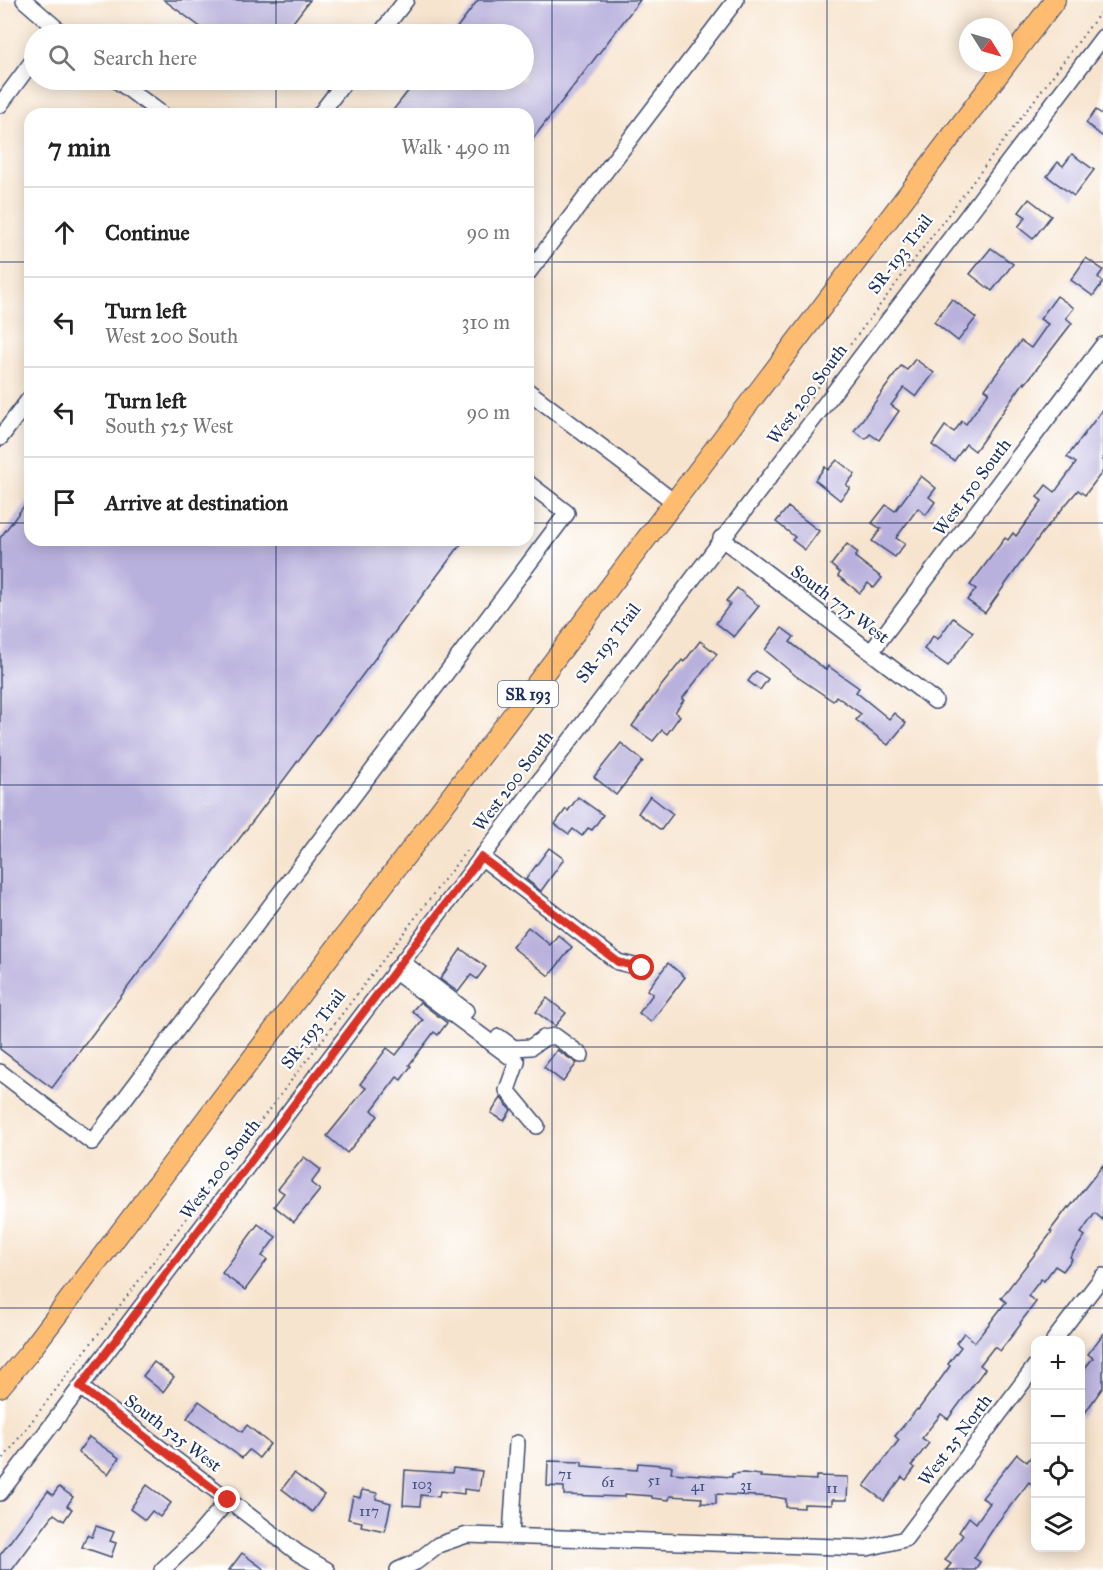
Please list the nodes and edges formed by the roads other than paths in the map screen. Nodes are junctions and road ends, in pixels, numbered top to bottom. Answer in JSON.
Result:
{"nodes":[{"id":1,"x":24,"y":0,"type":"edge"},
{"id":2,"x":406,"y":0,"type":"edge"},
{"id":3,"x":736,"y":0,"type":"edge"},
{"id":4,"x":1055,"y":0,"type":"edge"},
{"id":5,"x":49,"y":24,"type":"edge"},
{"id":6,"x":388,"y":24,"type":"edge"},
{"id":7,"x":1103,"y":37,"type":"edge"},
{"id":8,"x":24,"y":73,"type":"edge"},
{"id":9,"x":130,"y":90,"type":"edge"},
{"id":10,"x":338,"y":90,"type":"edge"},
{"id":11,"x":0,"y":105,"type":"edge"},
{"id":12,"x":154,"y":108,"type":"edge"},
{"id":13,"x":325,"y":108,"type":"edge"},
{"id":14,"x":534,"y":265,"type":"edge"},
{"id":15,"x":1103,"y":345,"type":"edge"},
{"id":16,"x":534,"y":396,"type":"edge"},
{"id":17,"x":24,"y":403,"type":"edge"},
{"id":18,"x":5,"y":420,"type":"edge"},
{"id":19,"x":0,"y":438,"type":"edge"},
{"id":20,"x":534,"y":488,"type":"edge"},
{"id":21,"x":673,"y":501,"type":"junction"},
{"id":22,"x":721,"y":538,"type":"junction"},
{"id":23,"x":871,"y":652,"type":"junction"},
{"id":24,"x":935,"y":701,"type":"dead end"},
{"id":25,"x":481,"y":857,"type":"junction"},
{"id":26,"x":398,"y":967,"type":"junction"},
{"id":27,"x":642,"y":968,"type":"dead end"},
{"id":28,"x":581,"y":1055,"type":"dead end"},
{"id":29,"x":0,"y":1072,"type":"edge"},
{"id":30,"x":537,"y":1126,"type":"dead end"},
{"id":31,"x":1103,"y":1276,"type":"edge"},
{"id":32,"x":1097,"y":1295,"type":"edge"},
{"id":33,"x":1059,"y":1336,"type":"edge"},
{"id":34,"x":1031,"y":1370,"type":"edge"},
{"id":35,"x":0,"y":1387,"type":"edge"},
{"id":36,"x":80,"y":1387,"type":"junction"},
{"id":37,"x":517,"y":1443,"type":"dead end"},
{"id":38,"x":0,"y":1493,"type":"edge"},
{"id":39,"x":228,"y":1500,"type":"junction"},
{"id":40,"x":512,"y":1536,"type":"junction"},
{"id":41,"x":162,"y":1570,"type":"edge"},
{"id":42,"x":327,"y":1570,"type":"edge"},
{"id":43,"x":398,"y":1570,"type":"edge"}],
"edges":[{"from":1,"to":5,"type":"street"},
{"from":2,"to":6,"type":"street"},
{"from":3,"to":14,"type":"street"},
{"from":4,"to":21,"type":"main road","number":"SR 193"},
{"from":7,"to":22,"type":"street","name":"West 200 South"},
{"from":8,"to":11,"type":"street"},
{"from":9,"to":12,"type":"street"},
{"from":10,"to":13,"type":"street"},
{"from":15,"to":23,"type":"street","name":"West 150 South"},
{"from":16,"to":21,"type":"street"},
{"from":17,"to":18,"type":"street"},
{"from":18,"to":19,"type":"street"},
{"from":20,"to":29,"type":"street"},
{"from":21,"to":35,"type":"main road","number":"SR 193"},
{"from":22,"to":23,"type":"street","name":"South 775 West"},
{"from":22,"to":25,"type":"street","name":"West 200 South"},
{"from":23,"to":24,"type":"street","name":"South 775 West"},
{"from":25,"to":26,"type":"street","name":"West 200 South"},
{"from":25,"to":27,"type":"street"},
{"from":26,"to":28,"type":"street"},
{"from":26,"to":30,"type":"street"},
{"from":26,"to":36,"type":"street","name":"West 200 South"},
{"from":31,"to":32,"type":"street"},
{"from":32,"to":33,"type":"street"},
{"from":34,"to":40,"type":"street","name":"West 25 North"},
{"from":36,"to":38,"type":"street","name":"West 200 South"},
{"from":36,"to":39,"type":"street","name":"South 525 West"},
{"from":37,"to":40,"type":"street"},
{"from":39,"to":41,"type":"street"},
{"from":39,"to":42,"type":"street","name":"South 525 West"},
{"from":40,"to":43,"type":"street"}]}
